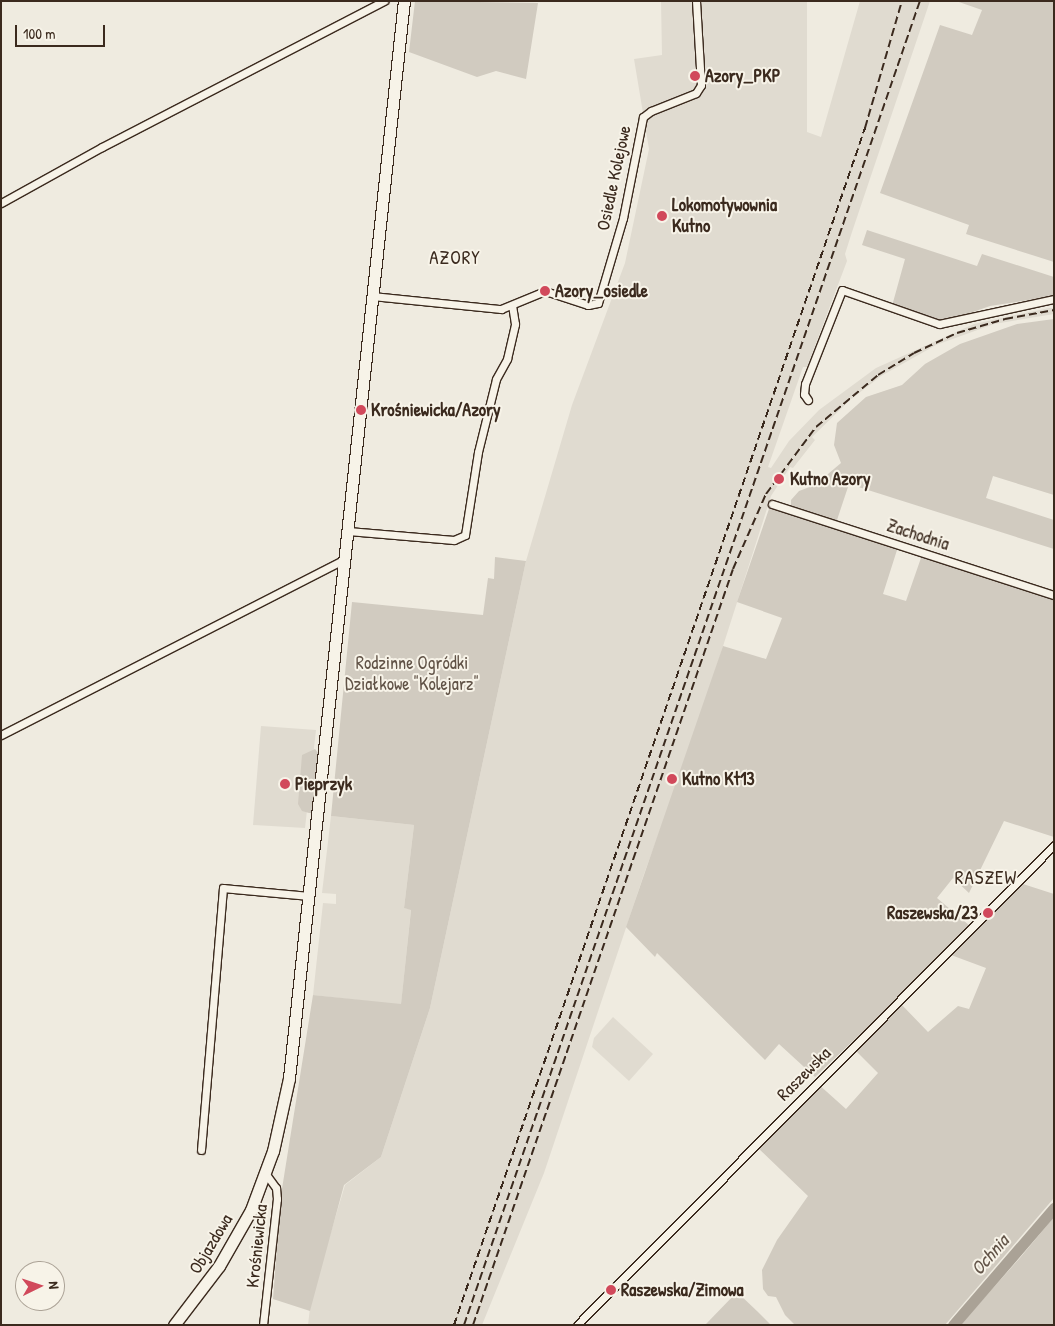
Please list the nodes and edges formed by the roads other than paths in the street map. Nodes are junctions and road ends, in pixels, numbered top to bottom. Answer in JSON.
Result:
{"nodes":[{"id":1,"x":384,"y":1,"type":"edge"},
{"id":2,"x":404,"y":1,"type":"edge"},
{"id":3,"x":696,"y":1,"type":"edge"},
{"id":4,"x":1,"y":203,"type":"edge"},
{"id":5,"x":372,"y":296,"type":"junction"},
{"id":6,"x":1054,"y":299,"type":"edge"},
{"id":7,"x":512,"y":306,"type":"junction"},
{"id":8,"x":808,"y":400,"type":"dead end"},
{"id":9,"x":772,"y":504,"type":"dead end"},
{"id":10,"x":348,"y":531,"type":"junction"},
{"id":11,"x":345,"y":559,"type":"junction"},
{"id":12,"x":1054,"y":595,"type":"edge"},
{"id":13,"x":1,"y":735,"type":"edge"},
{"id":14,"x":1054,"y":846,"type":"edge"},
{"id":15,"x":309,"y":896,"type":"junction"},
{"id":16,"x":201,"y":1150,"type":"dead end"},
{"id":17,"x":266,"y":1174,"type":"junction"},
{"id":18,"x":174,"y":1325,"type":"edge"},
{"id":19,"x":263,"y":1325,"type":"edge"},
{"id":20,"x":577,"y":1325,"type":"edge"}],
"edges":[{"from":1,"to":4,"type":"street"},
{"from":2,"to":5,"type":"main road","name":"Objazdowa"},
{"from":3,"to":7,"type":"street","name":"Osiedle Kolejowe"},
{"from":5,"to":7,"type":"street","name":"Osiedle Kolejowe"},
{"from":5,"to":10,"type":"main road","name":"Objazdowa"},
{"from":6,"to":8,"type":"street"},
{"from":7,"to":10,"type":"street"},
{"from":9,"to":12,"type":"street","name":"Zachodnia"},
{"from":10,"to":11,"type":"main road","name":"Objazdowa"},
{"from":11,"to":13,"type":"street"},
{"from":11,"to":15,"type":"main road","name":"Objazdowa"},
{"from":14,"to":20,"type":"street","name":"Raszewska"},
{"from":15,"to":16,"type":"street"},
{"from":15,"to":17,"type":"main road","name":"Objazdowa"},
{"from":17,"to":18,"type":"main road","name":"Objazdowa"},
{"from":17,"to":19,"type":"street","name":"Krośniewicka"}]}
